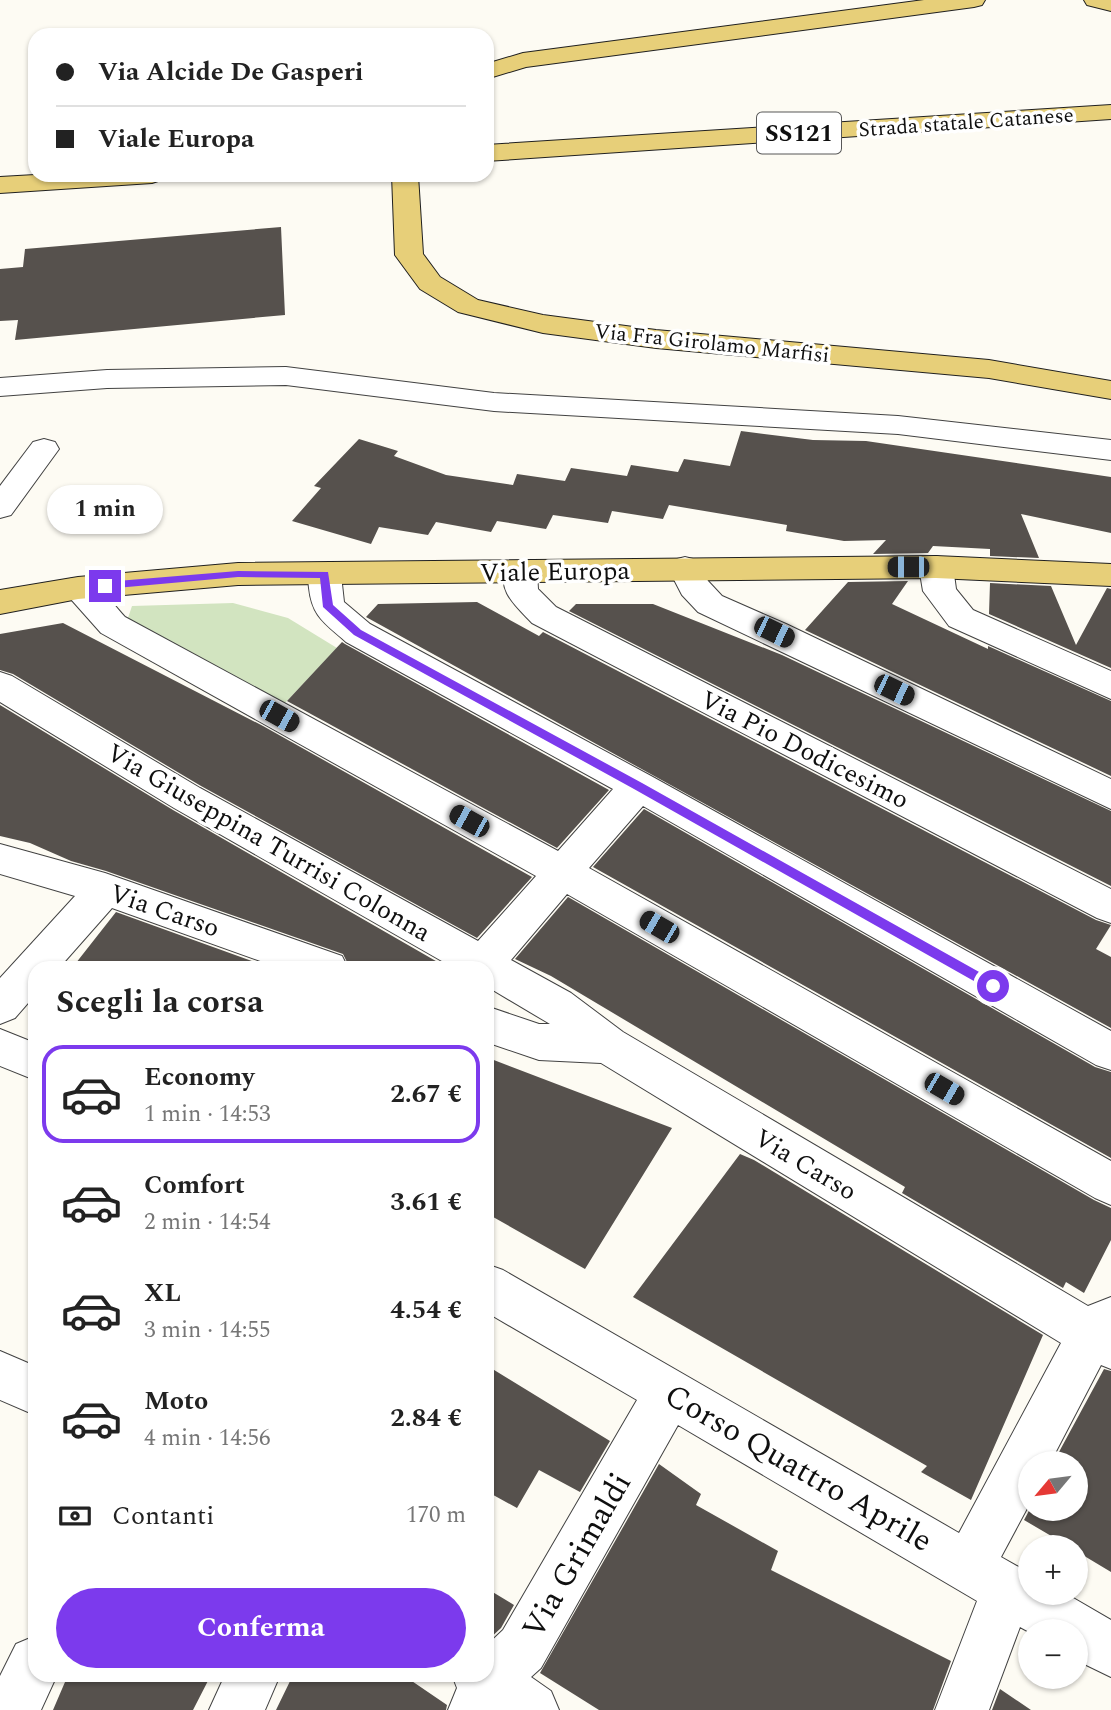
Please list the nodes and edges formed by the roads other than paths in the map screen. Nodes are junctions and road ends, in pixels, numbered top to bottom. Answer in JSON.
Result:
{"nodes":[{"id":1,"x":974,"y":0,"type":"edge"},
{"id":2,"x":1095,"y":0,"type":"edge"},
{"id":3,"x":1111,"y":4,"type":"edge"},
{"id":4,"x":494,"y":69,"type":"edge"},
{"id":5,"x":1111,"y":112,"type":"edge"},
{"id":6,"x":494,"y":152,"type":"edge"},
{"id":7,"x":46,"y":182,"type":"edge"},
{"id":8,"x":405,"y":182,"type":"edge"},
{"id":9,"x":0,"y":185,"type":"edge"},
{"id":10,"x":0,"y":387,"type":"edge"},
{"id":11,"x":1111,"y":390,"type":"edge"},
{"id":12,"x":44,"y":449,"type":"dead end"},
{"id":13,"x":1111,"y":450,"type":"edge"},
{"id":14,"x":0,"y":508,"type":"edge"},
{"id":15,"x":936,"y":567,"type":"junction"},
{"id":16,"x":685,"y":568,"type":"junction"},
{"id":17,"x":520,"y":573,"type":"junction"},
{"id":18,"x":324,"y":575,"type":"junction"},
{"id":19,"x":1111,"y":575,"type":"edge"},
{"id":20,"x":78,"y":588,"type":"junction"},
{"id":21,"x":0,"y":602,"type":"edge"},
{"id":22,"x":0,"y":685,"type":"edge"},
{"id":23,"x":1111,"y":686,"type":"edge"},
{"id":24,"x":638,"y":786,"type":"junction"},
{"id":25,"x":1111,"y":795,"type":"edge"},
{"id":26,"x":0,"y":859,"type":"edge"},
{"id":27,"x":564,"y":873,"type":"junction"},
{"id":28,"x":105,"y":889,"type":"junction"},
{"id":29,"x":1111,"y":907,"type":"edge"},
{"id":30,"x":40,"y":961,"type":"edge"},
{"id":31,"x":308,"y":961,"type":"edge"},
{"id":32,"x":479,"y":961,"type":"edge"},
{"id":33,"x":487,"y":961,"type":"edge"},
{"id":34,"x":494,"y":970,"type":"edge"},
{"id":35,"x":28,"y":975,"type":"edge"},
{"id":36,"x":0,"y":1006,"type":"edge"},
{"id":37,"x":494,"y":1027,"type":"edge"},
{"id":38,"x":608,"y":1045,"type":"junction"},
{"id":39,"x":0,"y":1047,"type":"edge"},
{"id":40,"x":1111,"y":1052,"type":"edge"},
{"id":41,"x":28,"y":1059,"type":"edge"},
{"id":42,"x":1111,"y":1184,"type":"edge"},
{"id":43,"x":494,"y":1291,"type":"edge"},
{"id":44,"x":1104,"y":1333,"type":"edge"},
{"id":45,"x":0,"y":1375,"type":"edge"},
{"id":46,"x":28,"y":1388,"type":"edge"},
{"id":47,"x":669,"y":1392,"type":"junction"},
{"id":48,"x":989,"y":1577,"type":"junction"},
{"id":49,"x":1111,"y":1650,"type":"edge"},
{"id":50,"x":28,"y":1677,"type":"edge"},
{"id":51,"x":250,"y":1682,"type":"edge"},
{"id":52,"x":494,"y":1694,"type":"edge"},
{"id":53,"x":12,"y":1710,"type":"edge"},
{"id":54,"x":236,"y":1710,"type":"edge"},
{"id":55,"x":962,"y":1710,"type":"edge"}],
"edges":[{"from":1,"to":4,"type":"main road"},
{"from":2,"to":3,"type":"main road"},
{"from":5,"to":6,"type":"main road","name":"Strada statale Catanese","number":"SS121"},
{"from":7,"to":9,"type":"main road"},
{"from":8,"to":11,"type":"main road","name":"Via Fra Girolamo Marfisi"},
{"from":10,"to":13,"type":"street"},
{"from":12,"to":14,"type":"street"},
{"from":15,"to":16,"type":"main road","name":"Viale Europa"},
{"from":15,"to":19,"type":"main road","name":"Viale Europa"},
{"from":15,"to":23,"type":"street"},
{"from":16,"to":17,"type":"main road","name":"Viale Europa"},
{"from":16,"to":25,"type":"street"},
{"from":17,"to":18,"type":"main road","name":"Viale Europa"},
{"from":17,"to":29,"type":"street","name":"Via Pio Dodicesimo"},
{"from":18,"to":20,"type":"main road","name":"Viale Europa"},
{"from":18,"to":24,"type":"street"},
{"from":20,"to":21,"type":"main road","name":"Viale Europa"},
{"from":20,"to":27,"type":"street"},
{"from":22,"to":32,"type":"street","name":"Via Giuseppina Turrisi Colonna"},
{"from":24,"to":27,"type":"street"},
{"from":24,"to":40,"type":"street"},
{"from":26,"to":28,"type":"street","name":"Via Carso"},
{"from":27,"to":33,"type":"street"},
{"from":27,"to":42,"type":"street"},
{"from":28,"to":30,"type":"street"},
{"from":28,"to":31,"type":"street","name":"Via Carso"},
{"from":34,"to":38,"type":"street","name":"Via Giuseppina Turrisi Colonna"},
{"from":35,"to":36,"type":"street"},
{"from":37,"to":38,"type":"street","name":"Via Carso"},
{"from":38,"to":44,"type":"street","name":"Via Carso"},
{"from":39,"to":41,"type":"street"},
{"from":43,"to":47,"type":"street","name":"Corso Quattro Aprile"},
{"from":44,"to":48,"type":"street"},
{"from":45,"to":46,"type":"street"},
{"from":47,"to":48,"type":"street","name":"Corso Quattro Aprile"},
{"from":47,"to":52,"type":"street","name":"Via Grimaldi"},
{"from":48,"to":49,"type":"street","name":"Corso Quattro Aprile"},
{"from":48,"to":55,"type":"street"},
{"from":50,"to":53,"type":"street"},
{"from":51,"to":54,"type":"street"}]}
